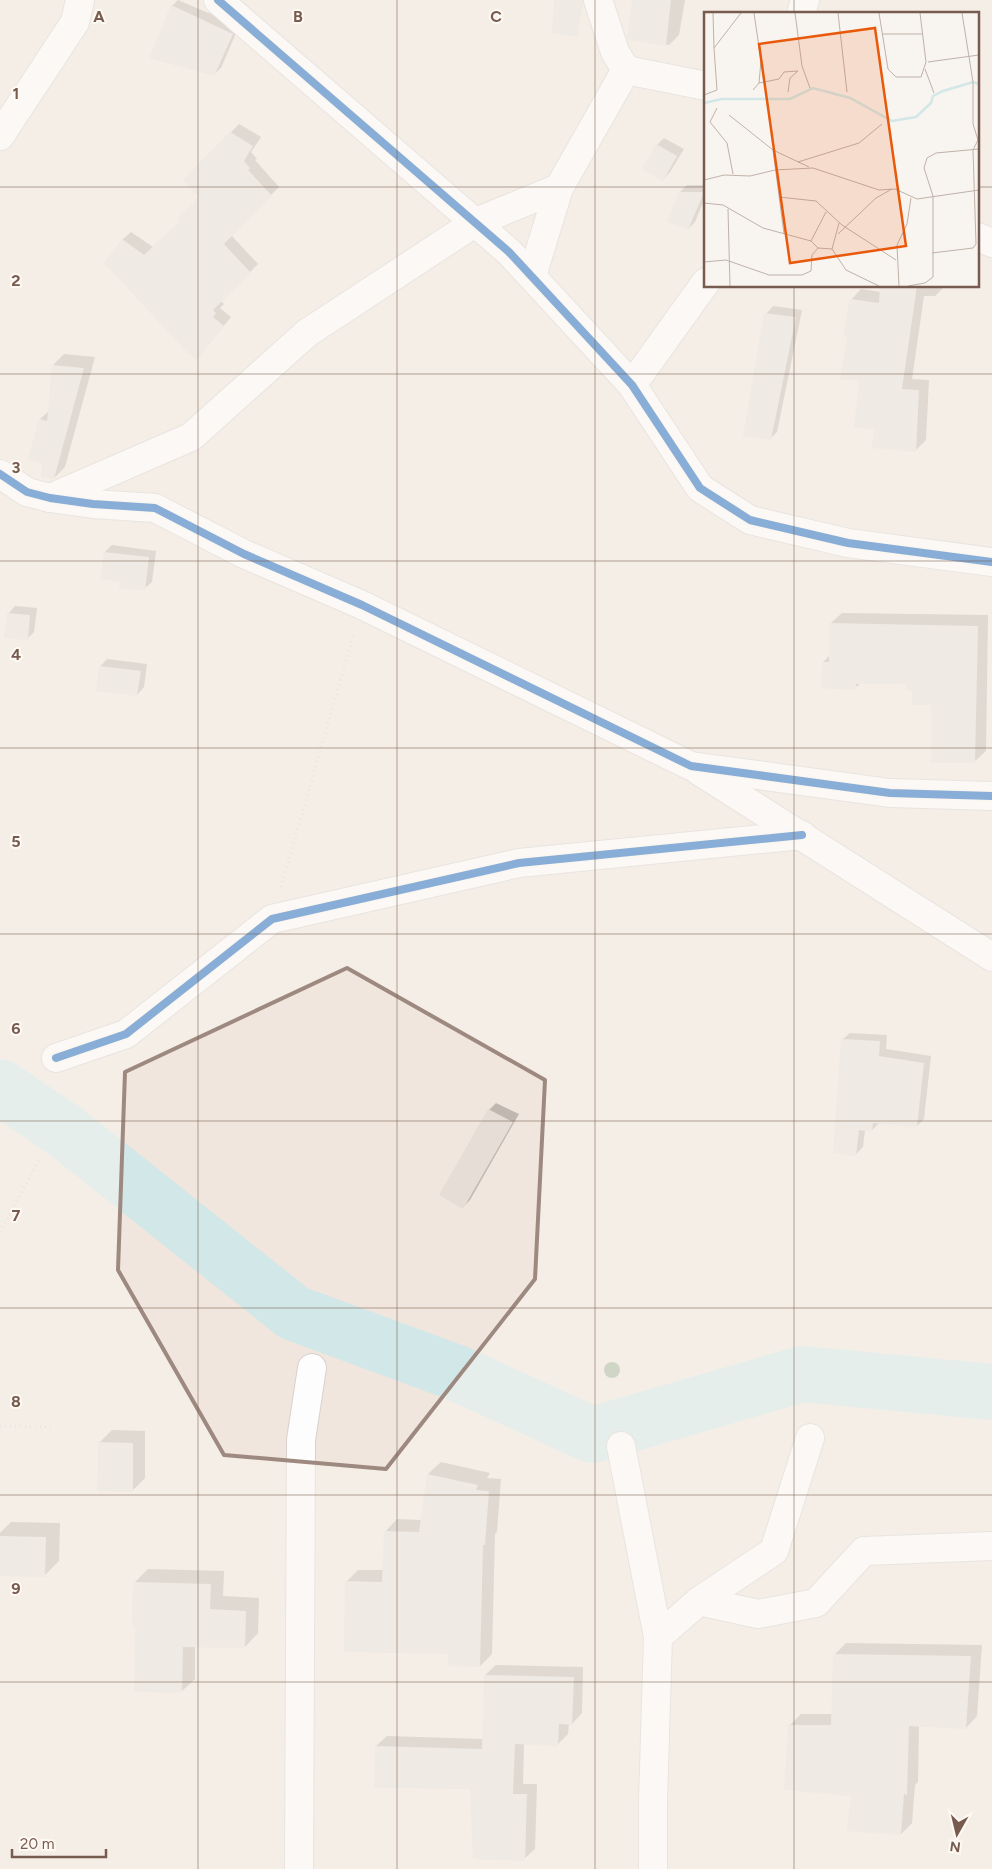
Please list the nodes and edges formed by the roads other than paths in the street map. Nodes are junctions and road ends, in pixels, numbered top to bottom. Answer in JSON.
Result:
{"nodes":[{"id":1,"x":80,"y":0,"type":"edge"},
{"id":2,"x":218,"y":0,"type":"edge"},
{"id":3,"x":598,"y":0,"type":"edge"},
{"id":4,"x":626,"y":70,"type":"junction"},
{"id":5,"x":704,"y":86,"type":"edge"},
{"id":6,"x":0,"y":136,"type":"edge"},
{"id":7,"x":559,"y":188,"type":"junction"},
{"id":8,"x":476,"y":222,"type":"junction"},
{"id":9,"x":980,"y":238,"type":"edge"},
{"id":10,"x":992,"y":243,"type":"edge"},
{"id":11,"x":532,"y":276,"type":"junction"},
{"id":12,"x":704,"y":285,"type":"edge"},
{"id":13,"x":632,"y":385,"type":"junction"},
{"id":14,"x":0,"y":474,"type":"edge"},
{"id":15,"x":50,"y":498,"type":"junction"},
{"id":16,"x":992,"y":562,"type":"edge"},
{"id":17,"x":691,"y":766,"type":"junction"},
{"id":18,"x":992,"y":796,"type":"edge"},
{"id":19,"x":802,"y":835,"type":"junction"},
{"id":20,"x":992,"y":957,"type":"edge"},
{"id":21,"x":56,"y":1058,"type":"dead end"},
{"id":22,"x":312,"y":1368,"type":"dead end"},
{"id":23,"x":810,"y":1438,"type":"dead end"},
{"id":24,"x":621,"y":1446,"type":"dead end"},
{"id":25,"x":992,"y":1546,"type":"edge"},
{"id":26,"x":699,"y":1601,"type":"junction"},
{"id":27,"x":658,"y":1637,"type":"junction"},
{"id":28,"x":299,"y":1869,"type":"edge"},
{"id":29,"x":653,"y":1869,"type":"edge"}],
"edges":[{"from":1,"to":6,"type":"street"},
{"from":2,"to":8,"type":"street"},
{"from":3,"to":4,"type":"street"},
{"from":4,"to":5,"type":"street"},
{"from":4,"to":7,"type":"street"},
{"from":7,"to":8,"type":"street"},
{"from":7,"to":11,"type":"street"},
{"from":8,"to":11,"type":"street"},
{"from":8,"to":15,"type":"street"},
{"from":9,"to":10,"type":"street"},
{"from":11,"to":13,"type":"street"},
{"from":12,"to":13,"type":"street"},
{"from":13,"to":16,"type":"street"},
{"from":14,"to":15,"type":"street"},
{"from":15,"to":17,"type":"street"},
{"from":17,"to":18,"type":"street"},
{"from":17,"to":19,"type":"street"},
{"from":19,"to":20,"type":"street"},
{"from":19,"to":21,"type":"street"},
{"from":22,"to":28,"type":"street"},
{"from":23,"to":26,"type":"street"},
{"from":24,"to":27,"type":"street"},
{"from":25,"to":26,"type":"street"},
{"from":26,"to":27,"type":"street"},
{"from":27,"to":29,"type":"street"}]}
